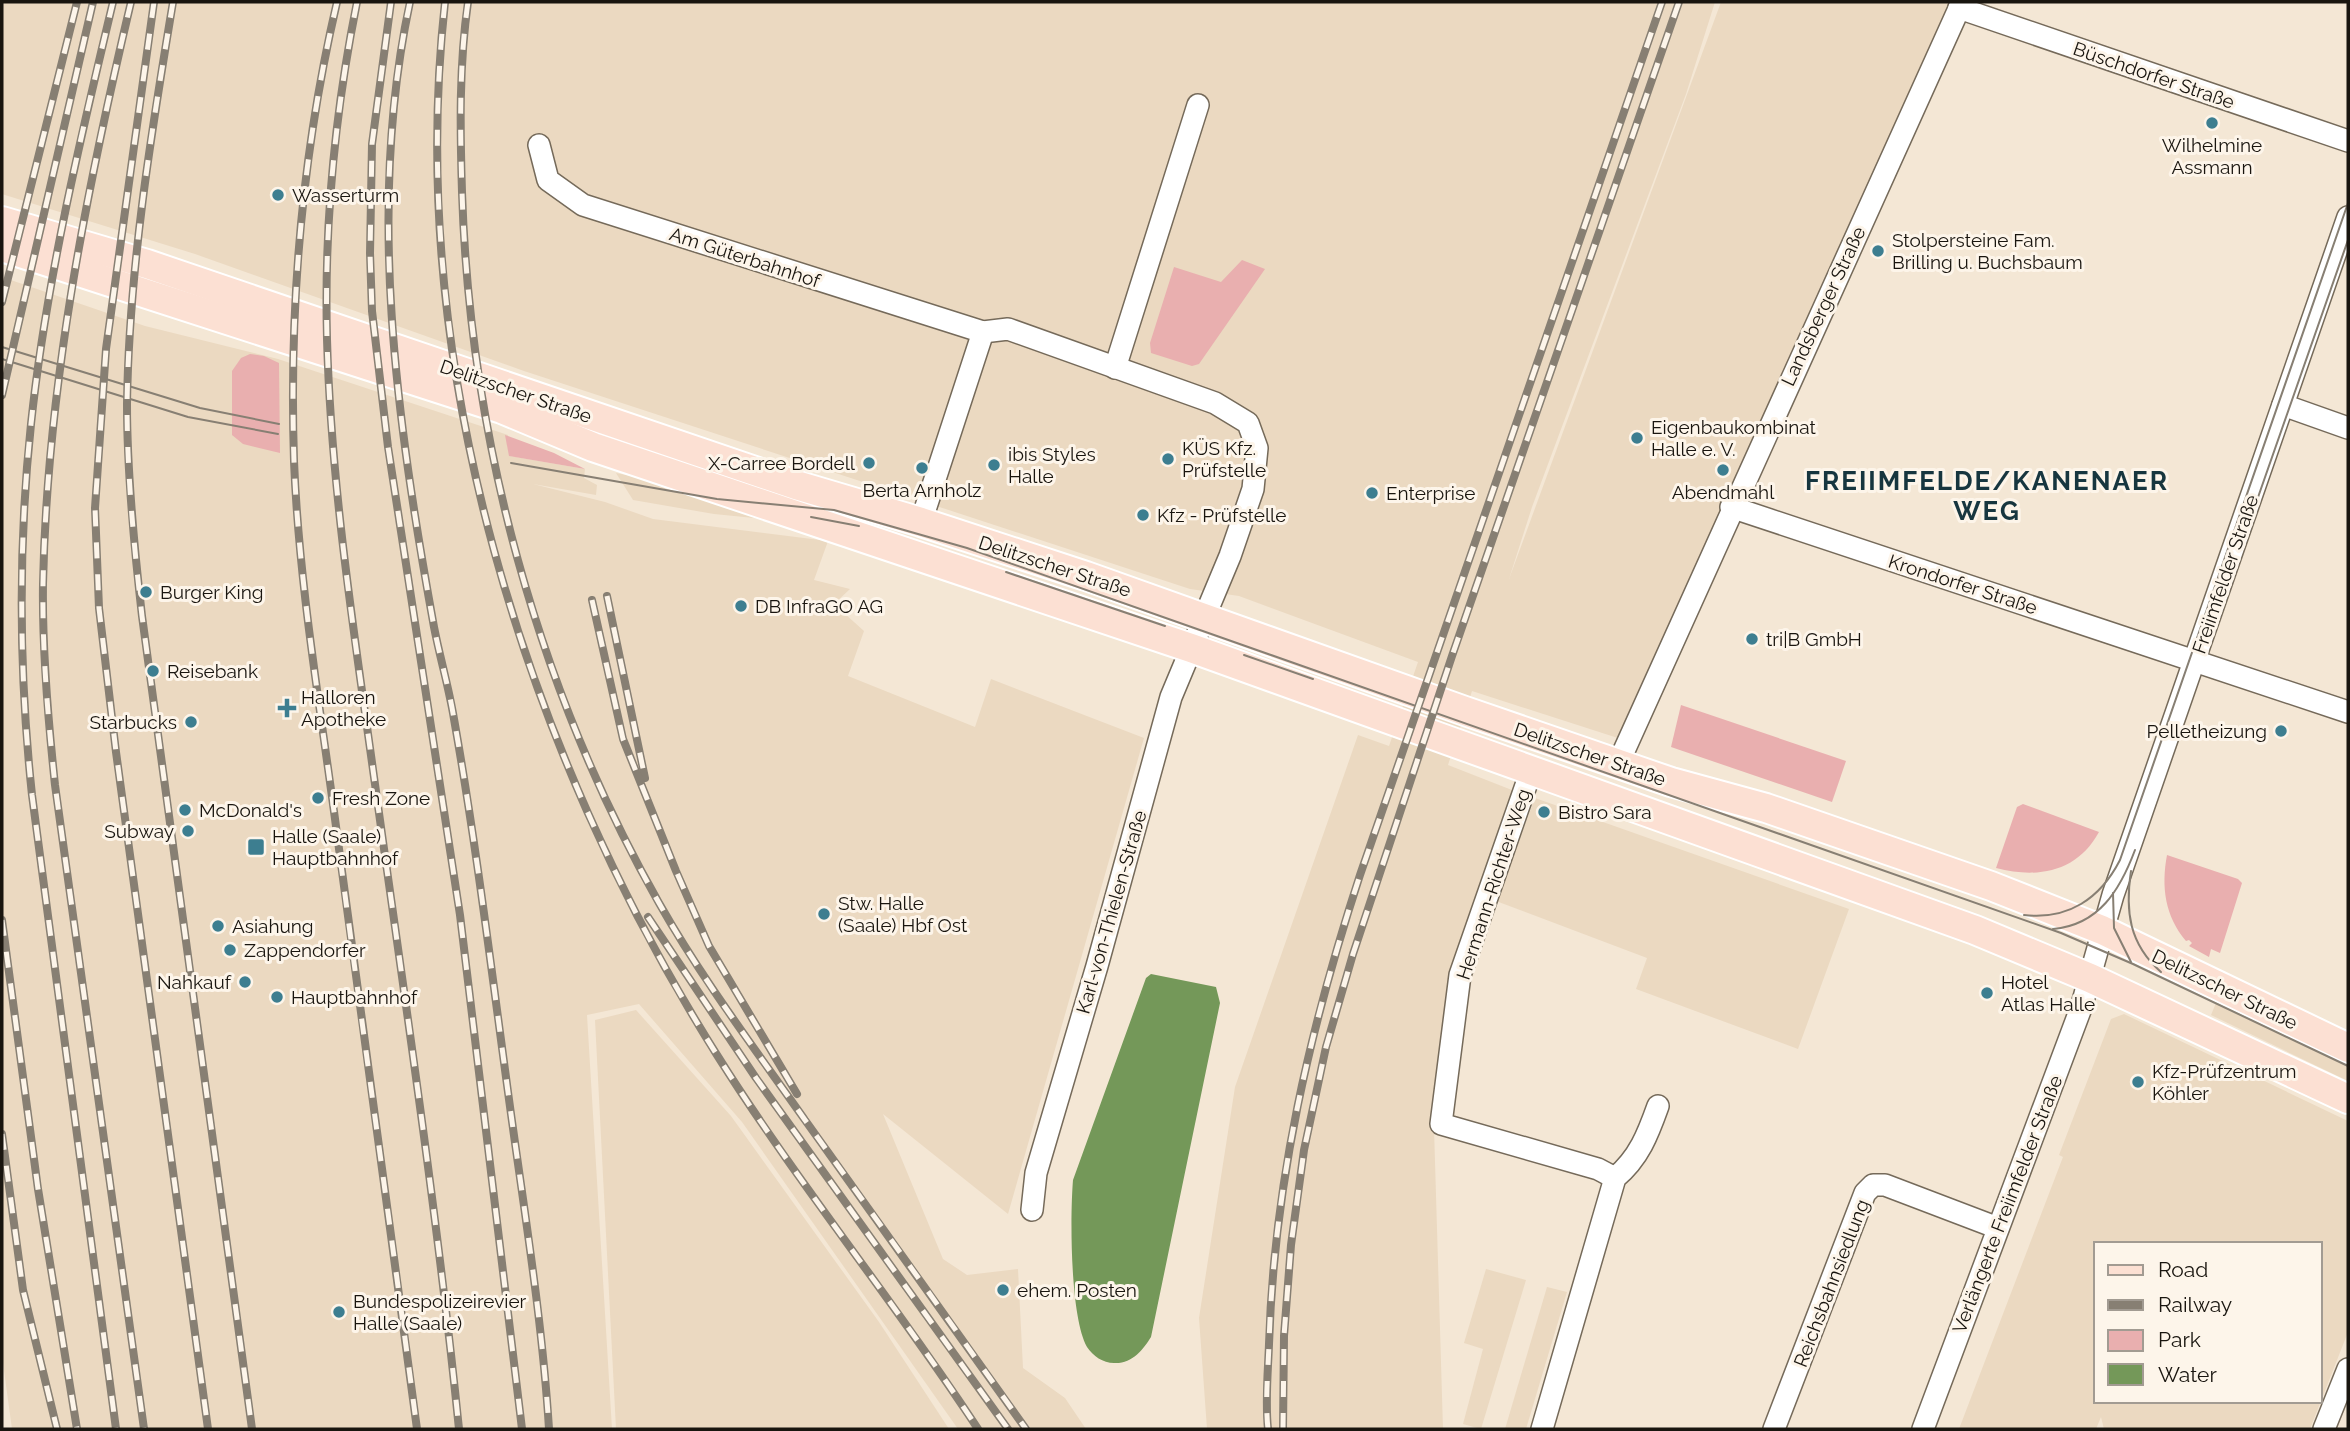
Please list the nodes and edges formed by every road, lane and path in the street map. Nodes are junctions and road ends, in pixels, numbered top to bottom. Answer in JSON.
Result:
{"nodes":[{"id":1,"x":1960,"y":5,"type":"edge"},
{"id":2,"x":1198,"y":105,"type":"dead end"},
{"id":3,"x":2348,"y":141,"type":"edge"},
{"id":4,"x":539,"y":145,"type":"dead end"},
{"id":5,"x":2348,"y":218,"type":"edge"},
{"id":6,"x":2,"y":221,"type":"edge"},
{"id":7,"x":2,"y":247,"type":"edge"},
{"id":8,"x":983,"y":332,"type":"junction"},
{"id":9,"x":1115,"y":368,"type":"junction"},
{"id":10,"x":2283,"y":405,"type":"junction"},
{"id":11,"x":2348,"y":428,"type":"edge"},
{"id":12,"x":1731,"y":507,"type":"junction"},
{"id":13,"x":921,"y":522,"type":"junction"},
{"id":14,"x":1205,"y":617,"type":"junction"},
{"id":15,"x":1191,"y":648,"type":"junction"},
{"id":16,"x":2195,"y":662,"type":"junction"},
{"id":17,"x":2348,"y":712,"type":"edge"},
{"id":18,"x":1618,"y":764,"type":"junction"},
{"id":19,"x":1531,"y":771,"type":"junction"},
{"id":20,"x":2102,"y":930,"type":"junction"},
{"id":21,"x":2090,"y":978,"type":"junction"},
{"id":22,"x":2348,"y":1048,"type":"edge"},
{"id":23,"x":2348,"y":1099,"type":"edge"},
{"id":24,"x":1658,"y":1106,"type":"dead end"},
{"id":25,"x":1615,"y":1178,"type":"junction"},
{"id":26,"x":1032,"y":1210,"type":"dead end"},
{"id":27,"x":1998,"y":1228,"type":"junction"},
{"id":28,"x":2348,"y":1368,"type":"edge"},
{"id":29,"x":1542,"y":1429,"type":"edge"},
{"id":30,"x":1774,"y":1429,"type":"edge"},
{"id":31,"x":1923,"y":1429,"type":"edge"},
{"id":32,"x":2324,"y":1429,"type":"edge"}],
"edges":[{"from":1,"to":3,"type":"street","name":"Büschdorfer Straße"},
{"from":1,"to":12,"type":"street","name":"Landsberger Straße"},
{"from":2,"to":9,"type":"street"},
{"from":4,"to":8,"type":"street","name":"Am Güterbahnhof"},
{"from":5,"to":10,"type":"street","name":"Freiimfelder Straße"},
{"from":6,"to":13,"type":"main road","name":"Delitzscher Straße"},
{"from":7,"to":15,"type":"main road","name":"Delitzscher Straße"},
{"from":8,"to":9,"type":"street","name":"Am Güterbahnhof"},
{"from":8,"to":13,"type":"street"},
{"from":9,"to":14,"type":"street","name":"Am Güterbahnhof"},
{"from":10,"to":11,"type":"street"},
{"from":10,"to":16,"type":"street","name":"Freiimfelder Straße"},
{"from":12,"to":16,"type":"street","name":"Krondorfer Straße"},
{"from":12,"to":18,"type":"street","name":"Landsberger Straße"},
{"from":13,"to":14,"type":"main road","name":"Delitzscher Straße"},
{"from":14,"to":15,"type":"street","name":"Karl-von-Thielen-Straße"},
{"from":14,"to":18,"type":"main road","name":"Delitzscher Straße"},
{"from":15,"to":19,"type":"main road","name":"Delitzscher Straße"},
{"from":15,"to":26,"type":"street","name":"Karl-von-Thielen-Straße"},
{"from":16,"to":17,"type":"street","name":"Krondorfer Straße"},
{"from":16,"to":20,"type":"street","name":"Freiimfelder Straße"},
{"from":18,"to":20,"type":"main road","name":"Delitzscher Straße"},
{"from":19,"to":21,"type":"main road","name":"Delitzscher Straße"},
{"from":19,"to":25,"type":"street","name":"Hermann-Richter-Weg"},
{"from":20,"to":21,"type":"street"},
{"from":20,"to":22,"type":"main road","name":"Delitzscher Straße"},
{"from":21,"to":23,"type":"main road","name":"Delitzscher Straße"},
{"from":21,"to":27,"type":"street","name":"Verlängerte Freiimfelder Straße"},
{"from":24,"to":25,"type":"street"},
{"from":25,"to":29,"type":"street"},
{"from":27,"to":30,"type":"street","name":"Reichsbahnsiedlung"},
{"from":27,"to":31,"type":"street","name":"Verlängerte Freiimfelder Straße"},
{"from":28,"to":32,"type":"street"}]}
